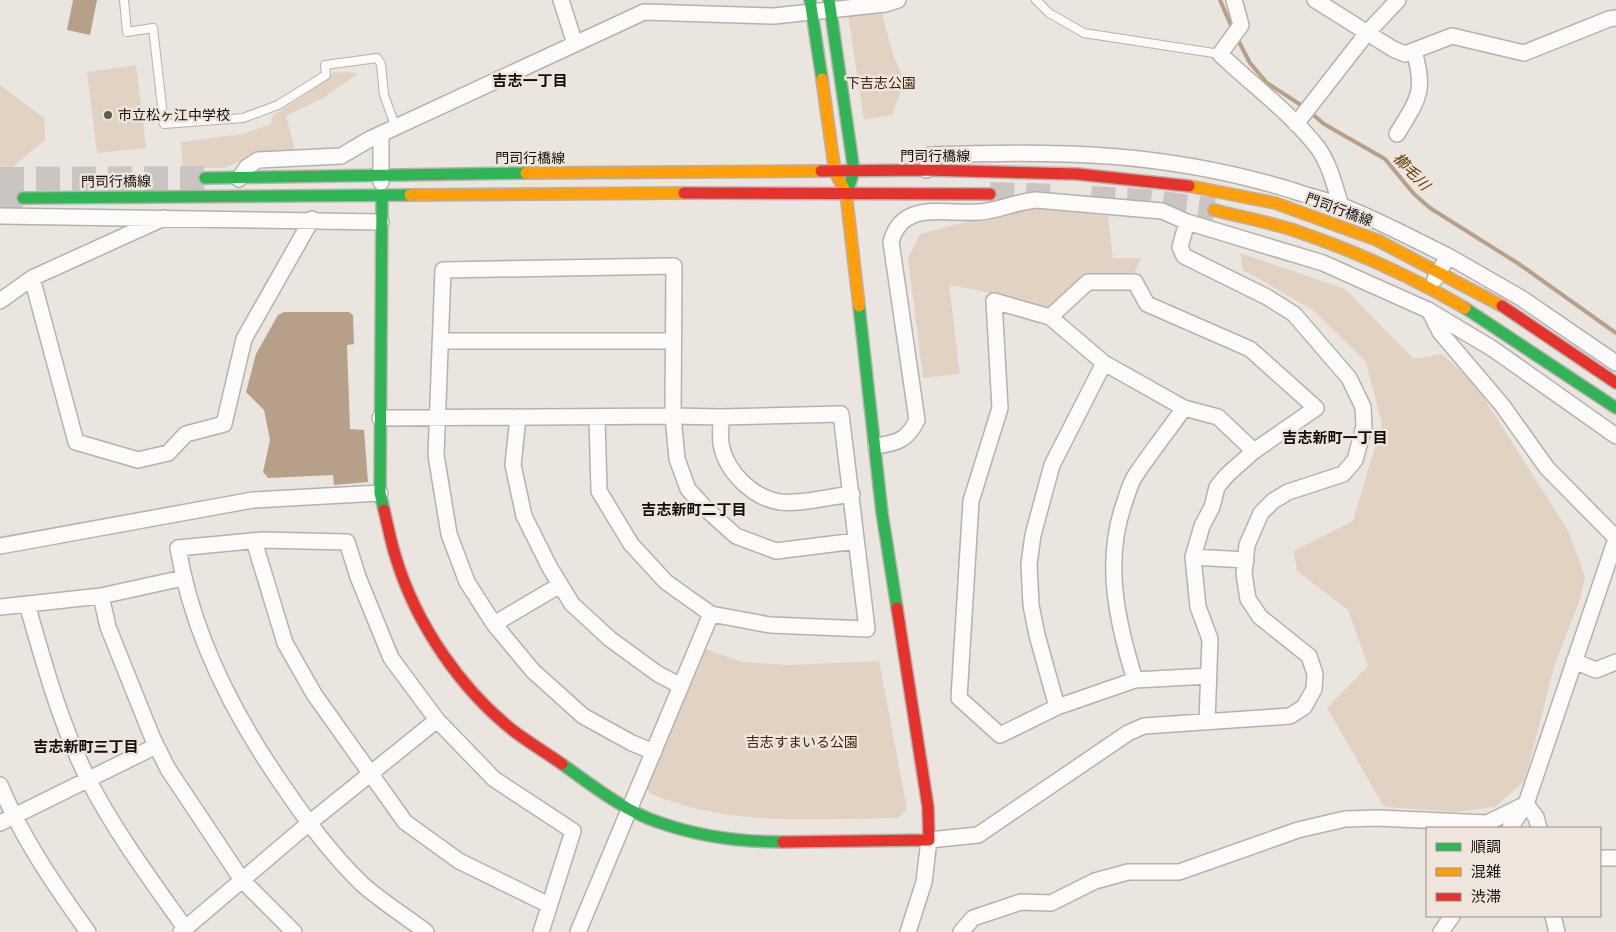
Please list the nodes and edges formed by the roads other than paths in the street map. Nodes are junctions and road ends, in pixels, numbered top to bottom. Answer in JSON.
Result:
{"nodes":[{"id":1,"x":124,"y":0,"type":"edge"},
{"id":2,"x":560,"y":0,"type":"edge"},
{"id":3,"x":898,"y":0,"type":"edge"},
{"id":4,"x":1036,"y":0,"type":"edge"},
{"id":5,"x":1234,"y":0,"type":"edge"},
{"id":6,"x":1315,"y":0,"type":"edge"},
{"id":7,"x":1398,"y":0,"type":"edge"},
{"id":8,"x":811,"y":5,"type":"edge"},
{"id":9,"x":830,"y":5,"type":"edge"},
{"id":10,"x":1616,"y":18,"type":"edge"},
{"id":11,"x":1367,"y":33,"type":"junction"},
{"id":12,"x":575,"y":44,"type":"junction"},
{"id":13,"x":1414,"y":50,"type":"junction"},
{"id":14,"x":1220,"y":54,"type":"junction"},
{"id":15,"x":1296,"y":124,"type":"junction"},
{"id":16,"x":396,"y":128,"type":"junction"},
{"id":17,"x":1397,"y":134,"type":"dead end"},
{"id":18,"x":381,"y":136,"type":"junction"},
{"id":19,"x":926,"y":170,"type":"junction"},
{"id":20,"x":854,"y":171,"type":"junction"},
{"id":21,"x":835,"y":172,"type":"junction"},
{"id":22,"x":381,"y":176,"type":"junction"},
{"id":23,"x":205,"y":178,"type":"tunnel mouth"},
{"id":24,"x":239,"y":179,"type":"junction"},
{"id":25,"x":846,"y":193,"type":"junction"},
{"id":26,"x":382,"y":194,"type":"junction"},
{"id":27,"x":990,"y":194,"type":"tunnel mouth"},
{"id":28,"x":23,"y":198,"type":"tunnel mouth"},
{"id":29,"x":1341,"y":206,"type":"junction"},
{"id":30,"x":1214,"y":210,"type":"tunnel mouth"},
{"id":31,"x":0,"y":216,"type":"edge"},
{"id":32,"x":164,"y":218,"type":"junction"},
{"id":33,"x":312,"y":219,"type":"junction"},
{"id":34,"x":380,"y":222,"type":"junction"},
{"id":35,"x":1187,"y":222,"type":"junction"},
{"id":36,"x":1448,"y":256,"type":"junction"},
{"id":37,"x":1439,"y":271,"type":"junction"},
{"id":38,"x":32,"y":278,"type":"junction"},
{"id":39,"x":1431,"y":288,"type":"junction"},
{"id":40,"x":0,"y":301,"type":"edge"},
{"id":41,"x":1428,"y":310,"type":"junction"},
{"id":42,"x":1050,"y":318,"type":"junction"},
{"id":43,"x":440,"y":341,"type":"junction"},
{"id":44,"x":673,"y":341,"type":"junction"},
{"id":45,"x":1104,"y":363,"type":"junction"},
{"id":46,"x":1616,"y":363,"type":"edge"},
{"id":47,"x":1616,"y":383,"type":"edge"},
{"id":48,"x":1184,"y":408,"type":"junction"},
{"id":49,"x":1616,"y":408,"type":"edge"},
{"id":50,"x":673,"y":416,"type":"junction"},
{"id":51,"x":438,"y":417,"type":"junction"},
{"id":52,"x":518,"y":417,"type":"junction"},
{"id":53,"x":380,"y":418,"type":"junction"},
{"id":54,"x":597,"y":418,"type":"junction"},
{"id":55,"x":721,"y":418,"type":"junction"},
{"id":56,"x":1616,"y":436,"type":"edge"},
{"id":57,"x":876,"y":446,"type":"junction"},
{"id":58,"x":1254,"y":451,"type":"junction"},
{"id":59,"x":380,"y":493,"type":"junction"},
{"id":60,"x":852,"y":494,"type":"junction"},
{"id":61,"x":1616,"y":538,"type":"edge"},
{"id":62,"x":254,"y":541,"type":"junction"},
{"id":63,"x":856,"y":541,"type":"junction"},
{"id":64,"x":0,"y":546,"type":"edge"},
{"id":65,"x":1193,"y":557,"type":"junction"},
{"id":66,"x":1246,"y":560,"type":"junction"},
{"id":67,"x":183,"y":578,"type":"junction"},
{"id":68,"x":560,"y":585,"type":"junction"},
{"id":69,"x":101,"y":596,"type":"junction"},
{"id":70,"x":27,"y":604,"type":"junction"},
{"id":71,"x":0,"y":607,"type":"edge"},
{"id":72,"x":711,"y":614,"type":"junction"},
{"id":73,"x":494,"y":624,"type":"junction"},
{"id":74,"x":1574,"y":661,"type":"junction"},
{"id":75,"x":1616,"y":662,"type":"edge"},
{"id":76,"x":1209,"y":676,"type":"junction"},
{"id":77,"x":1135,"y":680,"type":"junction"},
{"id":78,"x":682,"y":686,"type":"junction"},
{"id":79,"x":1057,"y":707,"type":"junction"},
{"id":80,"x":437,"y":720,"type":"junction"},
{"id":81,"x":1207,"y":722,"type":"junction"},
{"id":82,"x":156,"y":746,"type":"junction"},
{"id":83,"x":654,"y":752,"type":"junction"},
{"id":84,"x":369,"y":774,"type":"junction"},
{"id":85,"x":88,"y":779,"type":"junction"},
{"id":86,"x":0,"y":785,"type":"edge"},
{"id":87,"x":1526,"y":804,"type":"junction"},
{"id":88,"x":630,"y":808,"type":"junction"},
{"id":89,"x":7,"y":820,"type":"edge"},
{"id":90,"x":308,"y":824,"type":"junction"},
{"id":91,"x":1511,"y":827,"type":"edge"},
{"id":92,"x":1539,"y":827,"type":"edge"},
{"id":93,"x":929,"y":840,"type":"junction"},
{"id":94,"x":1601,"y":858,"type":"edge"},
{"id":95,"x":1616,"y":858,"type":"edge"},
{"id":96,"x":242,"y":880,"type":"junction"},
{"id":97,"x":549,"y":905,"type":"junction"},
{"id":98,"x":1451,"y":917,"type":"edge"},
{"id":99,"x":1553,"y":917,"type":"edge"},
{"id":100,"x":183,"y":930,"type":"edge"},
{"id":101,"x":88,"y":932,"type":"edge"},
{"id":102,"x":294,"y":932,"type":"edge"},
{"id":103,"x":426,"y":932,"type":"edge"},
{"id":104,"x":541,"y":932,"type":"edge"},
{"id":105,"x":578,"y":932,"type":"edge"},
{"id":106,"x":908,"y":932,"type":"edge"},
{"id":107,"x":961,"y":932,"type":"edge"},
{"id":108,"x":1441,"y":932,"type":"edge"},
{"id":109,"x":1556,"y":932,"type":"edge"}],
"edges":[{"from":1,"to":16,"type":"lane"},
{"from":2,"to":12,"type":"street"},
{"from":3,"to":9,"type":"street"},
{"from":4,"to":14,"type":"lane"},
{"from":5,"to":14,"type":"street"},
{"from":6,"to":11,"type":"street"},
{"from":7,"to":11,"type":"street"},
{"from":8,"to":9,"type":"street"},
{"from":8,"to":12,"type":"street"},
{"from":8,"to":21,"type":"main road"},
{"from":9,"to":20,"type":"main road"},
{"from":10,"to":13,"type":"street"},
{"from":11,"to":13,"type":"street"},
{"from":11,"to":15,"type":"street"},
{"from":12,"to":16,"type":"street"},
{"from":13,"to":17,"type":"street"},
{"from":14,"to":15,"type":"street"},
{"from":15,"to":29,"type":"street"},
{"from":16,"to":18,"type":"street"},
{"from":18,"to":22,"type":"street"},
{"from":18,"to":24,"type":"street"},
{"from":19,"to":20,"type":"main road","name":"門司行橋線"},
{"from":19,"to":29,"type":"street"},
{"from":19,"to":37,"type":"main road","name":"門司行橋線"},
{"from":20,"to":21,"type":"main road","name":"門司行橋線"},
{"from":20,"to":25,"type":"main road"},
{"from":21,"to":22,"type":"main road","name":"門司行橋線"},
{"from":21,"to":25,"type":"main road"},
{"from":22,"to":24,"type":"main road","name":"門司行橋線"},
{"from":22,"to":26,"type":"street"},
{"from":23,"to":24,"type":"main road","name":"門司行橋線"},
{"from":25,"to":26,"type":"main road","name":"門司行橋線"},
{"from":25,"to":27,"type":"main road","name":"門司行橋線"},
{"from":25,"to":57,"type":"main road"},
{"from":26,"to":28,"type":"main road","name":"門司行橋線"},
{"from":26,"to":34,"type":"main road"},
{"from":29,"to":36,"type":"street"},
{"from":30,"to":39,"type":"main road"},
{"from":31,"to":32,"type":"street"},
{"from":32,"to":33,"type":"street"},
{"from":32,"to":38,"type":"street"},
{"from":33,"to":34,"type":"street"},
{"from":33,"to":38,"type":"street"},
{"from":34,"to":53,"type":"main road"},
{"from":35,"to":41,"type":"street"},
{"from":35,"to":57,"type":"street"},
{"from":35,"to":66,"type":"street"},
{"from":36,"to":37,"type":"street"},
{"from":36,"to":46,"type":"street"},
{"from":37,"to":39,"type":"street"},
{"from":37,"to":47,"type":"main road","name":"門司行橋線"},
{"from":38,"to":40,"type":"street"},
{"from":39,"to":41,"type":"street"},
{"from":39,"to":49,"type":"main road"},
{"from":41,"to":56,"type":"street"},
{"from":41,"to":61,"type":"street"},
{"from":42,"to":45,"type":"street"},
{"from":42,"to":58,"type":"street"},
{"from":42,"to":79,"type":"street"},
{"from":43,"to":44,"type":"street"},
{"from":43,"to":44,"type":"street"},
{"from":43,"to":51,"type":"street"},
{"from":44,"to":50,"type":"street"},
{"from":45,"to":48,"type":"street"},
{"from":45,"to":79,"type":"street"},
{"from":48,"to":58,"type":"street"},
{"from":48,"to":77,"type":"street"},
{"from":50,"to":54,"type":"street"},
{"from":50,"to":55,"type":"street"},
{"from":50,"to":63,"type":"street"},
{"from":51,"to":52,"type":"street"},
{"from":51,"to":53,"type":"street"},
{"from":51,"to":73,"type":"street"},
{"from":52,"to":54,"type":"street"},
{"from":52,"to":68,"type":"street"},
{"from":53,"to":59,"type":"main road"},
{"from":54,"to":72,"type":"street"},
{"from":55,"to":60,"type":"street"},
{"from":55,"to":60,"type":"street"},
{"from":57,"to":93,"type":"main road"},
{"from":58,"to":65,"type":"street"},
{"from":59,"to":64,"type":"street"},
{"from":59,"to":88,"type":"main road"},
{"from":60,"to":63,"type":"street"},
{"from":61,"to":74,"type":"street"},
{"from":62,"to":67,"type":"street"},
{"from":62,"to":80,"type":"street"},
{"from":62,"to":84,"type":"street"},
{"from":63,"to":72,"type":"street"},
{"from":65,"to":66,"type":"street"},
{"from":65,"to":76,"type":"street"},
{"from":66,"to":81,"type":"street"},
{"from":67,"to":69,"type":"street"},
{"from":67,"to":90,"type":"street"},
{"from":68,"to":73,"type":"street"},
{"from":68,"to":78,"type":"street"},
{"from":69,"to":70,"type":"street"},
{"from":69,"to":82,"type":"street"},
{"from":70,"to":71,"type":"street"},
{"from":70,"to":85,"type":"street"},
{"from":72,"to":78,"type":"street"},
{"from":73,"to":83,"type":"street"},
{"from":74,"to":75,"type":"street"},
{"from":74,"to":87,"type":"street"},
{"from":76,"to":77,"type":"street"},
{"from":76,"to":81,"type":"street"},
{"from":77,"to":79,"type":"street"},
{"from":78,"to":83,"type":"street"},
{"from":80,"to":84,"type":"street"},
{"from":80,"to":97,"type":"street"},
{"from":81,"to":93,"type":"street"},
{"from":82,"to":85,"type":"street"},
{"from":82,"to":96,"type":"street"},
{"from":83,"to":88,"type":"street"},
{"from":84,"to":90,"type":"street"},
{"from":84,"to":97,"type":"street"},
{"from":85,"to":89,"type":"street"},
{"from":85,"to":100,"type":"street"},
{"from":86,"to":89,"type":"street"},
{"from":87,"to":91,"type":"street"},
{"from":87,"to":92,"type":"street"},
{"from":87,"to":107,"type":"street"},
{"from":88,"to":93,"type":"main road"},
{"from":88,"to":105,"type":"street"},
{"from":89,"to":101,"type":"street"},
{"from":90,"to":96,"type":"street"},
{"from":90,"to":103,"type":"street"},
{"from":93,"to":106,"type":"street"},
{"from":94,"to":95,"type":"street"},
{"from":96,"to":100,"type":"street"},
{"from":96,"to":102,"type":"street"},
{"from":97,"to":104,"type":"street"},
{"from":98,"to":108,"type":"street"},
{"from":99,"to":109,"type":"street"}]}
